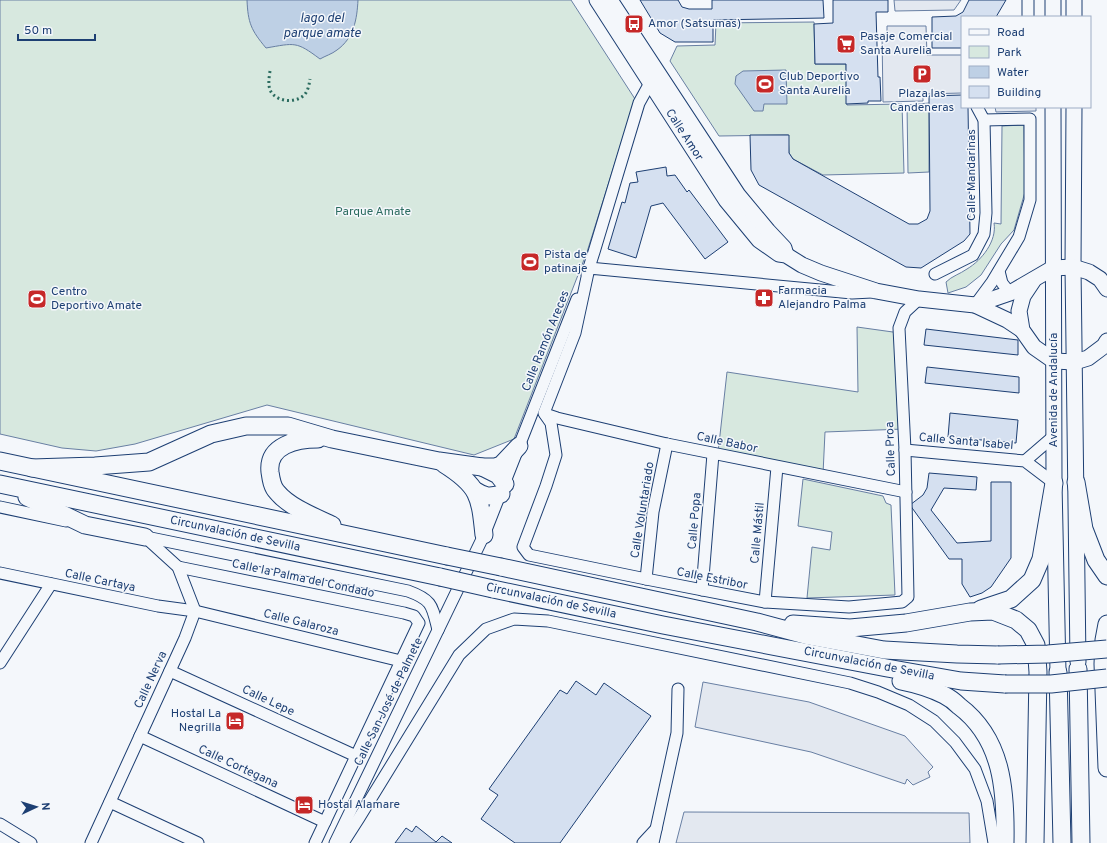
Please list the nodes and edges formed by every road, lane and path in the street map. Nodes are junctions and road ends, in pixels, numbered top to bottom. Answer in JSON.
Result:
{"nodes":[{"id":1,"x":597,"y":0,"type":"edge"},
{"id":2,"x":610,"y":0,"type":"edge"},
{"id":3,"x":1028,"y":0,"type":"edge"},
{"id":4,"x":1053,"y":0,"type":"edge"},
{"id":5,"x":1074,"y":0,"type":"edge"},
{"id":6,"x":1028,"y":16,"type":"edge"},
{"id":7,"x":1053,"y":16,"type":"edge"},
{"id":8,"x":1074,"y":16,"type":"edge"},
{"id":9,"x":655,"y":79,"type":"junction"},
{"id":10,"x":978,"y":108,"type":"edge"},
{"id":11,"x":1053,"y":108,"type":"edge"},
{"id":12,"x":1074,"y":108,"type":"edge"},
{"id":13,"x":984,"y":120,"type":"junction"},
{"id":14,"x":802,"y":265,"type":"junction"},
{"id":15,"x":1073,"y":267,"type":"junction"},
{"id":16,"x":589,"y":268,"type":"junction"},
{"id":17,"x":1054,"y":268,"type":"junction"},
{"id":18,"x":999,"y":270,"type":"junction"},
{"id":19,"x":935,"y":274,"type":"dead end"},
{"id":20,"x":1033,"y":281,"type":"junction"},
{"id":21,"x":789,"y":287,"type":"junction"},
{"id":22,"x":1107,"y":289,"type":"edge"},
{"id":23,"x":876,"y":291,"type":"junction"},
{"id":24,"x":1010,"y":293,"type":"junction"},
{"id":25,"x":919,"y":299,"type":"junction"},
{"id":26,"x":975,"y":306,"type":"junction"},
{"id":27,"x":1022,"y":330,"type":"junction"},
{"id":28,"x":1107,"y":341,"type":"edge"},
{"id":29,"x":1054,"y":361,"type":"junction"},
{"id":30,"x":1075,"y":362,"type":"junction"},
{"id":31,"x":544,"y":413,"type":"junction"},
{"id":32,"x":1054,"y":436,"type":"junction"},
{"id":33,"x":332,"y":439,"type":"junction"},
{"id":34,"x":667,"y":444,"type":"junction"},
{"id":35,"x":519,"y":446,"type":"junction"},
{"id":36,"x":905,"y":450,"type":"junction"},
{"id":37,"x":713,"y":454,"type":"junction"},
{"id":38,"x":1025,"y":460,"type":"junction"},
{"id":39,"x":0,"y":461,"type":"edge"},
{"id":40,"x":439,"y":461,"type":"junction"},
{"id":41,"x":482,"y":467,"type":"junction"},
{"id":42,"x":777,"y":467,"type":"junction"},
{"id":43,"x":32,"y":468,"type":"junction"},
{"id":44,"x":1076,"y":482,"type":"junction"},
{"id":45,"x":1054,"y":483,"type":"junction"},
{"id":46,"x":0,"y":485,"type":"edge"},
{"id":47,"x":503,"y":489,"type":"junction"},
{"id":48,"x":476,"y":491,"type":"junction"},
{"id":49,"x":906,"y":492,"type":"junction"},
{"id":50,"x":0,"y":507,"type":"edge"},
{"id":51,"x":85,"y":526,"type":"junction"},
{"id":52,"x":484,"y":535,"type":"junction"},
{"id":53,"x":145,"y":537,"type":"junction"},
{"id":54,"x":359,"y":538,"type":"junction"},
{"id":55,"x":178,"y":567,"type":"junction"},
{"id":56,"x":466,"y":572,"type":"joint"},
{"id":57,"x":0,"y":573,"type":"edge"},
{"id":58,"x":1107,"y":576,"type":"edge"},
{"id":59,"x":646,"y":580,"type":"junction"},
{"id":60,"x":52,"y":584,"type":"junction"},
{"id":61,"x":702,"y":590,"type":"junction"},
{"id":62,"x":765,"y":602,"type":"junction"},
{"id":63,"x":902,"y":602,"type":"joint"},
{"id":64,"x":195,"y":611,"type":"junction"},
{"id":65,"x":970,"y":612,"type":"junction"},
{"id":66,"x":757,"y":622,"type":"junction"},
{"id":67,"x":419,"y":623,"type":"joint"},
{"id":68,"x":1107,"y":624,"type":"edge"},
{"id":69,"x":663,"y":625,"type":"junction"},
{"id":70,"x":438,"y":630,"type":"junction"},
{"id":71,"x":1107,"y":649,"type":"edge"},
{"id":72,"x":401,"y":661,"type":"junction"},
{"id":73,"x":0,"y":663,"type":"edge"},
{"id":74,"x":1078,"y":669,"type":"joint"},
{"id":75,"x":170,"y":670,"type":"junction"},
{"id":76,"x":1058,"y":672,"type":"joint"},
{"id":77,"x":1107,"y":678,"type":"edge"},
{"id":78,"x":678,"y":688,"type":"dead end"},
{"id":79,"x":1059,"y":708,"type":"junction"},
{"id":80,"x":140,"y":736,"type":"junction"},
{"id":81,"x":1079,"y":745,"type":"junction"},
{"id":82,"x":356,"y":756,"type":"junction"},
{"id":83,"x":1107,"y":768,"type":"edge"},
{"id":84,"x":110,"y":802,"type":"junction"},
{"id":85,"x":352,"y":808,"type":"junction"},
{"id":86,"x":327,"y":817,"type":"junction"},
{"id":87,"x":0,"y":824,"type":"edge"},
{"id":88,"x":657,"y":828,"type":"junction"},
{"id":89,"x":31,"y":843,"type":"edge"},
{"id":90,"x":91,"y":843,"type":"edge"},
{"id":91,"x":198,"y":843,"type":"edge"},
{"id":92,"x":315,"y":843,"type":"edge"},
{"id":93,"x":335,"y":843,"type":"edge"},
{"id":94,"x":342,"y":843,"type":"edge"},
{"id":95,"x":643,"y":843,"type":"edge"},
{"id":96,"x":653,"y":843,"type":"edge"},
{"id":97,"x":662,"y":843,"type":"edge"},
{"id":98,"x":994,"y":843,"type":"edge"},
{"id":99,"x":1005,"y":843,"type":"edge"},
{"id":100,"x":1035,"y":843,"type":"edge"},
{"id":101,"x":1050,"y":843,"type":"edge"},
{"id":102,"x":1062,"y":843,"type":"edge"},
{"id":103,"x":1081,"y":843,"type":"edge"},
{"id":104,"x":1090,"y":843,"type":"edge"}],
"edges":[{"from":1,"to":9,"type":"main road","name":"Calle Amor"},
{"from":2,"to":9,"type":"main road","name":"Calle Amor"},
{"from":3,"to":6,"type":"street"},
{"from":4,"to":7,"type":"main road"},
{"from":5,"to":8,"type":"main road"},
{"from":9,"to":14,"type":"main road","name":"Calle Amor"},
{"from":9,"to":16,"type":"street","name":"Calle Ramón Areces"},
{"from":10,"to":13,"type":"street","name":"Calle Mandarinas"},
{"from":11,"to":17,"type":"main road","name":"Avenida de Andalucía"},
{"from":12,"to":15,"type":"main road","name":"Avenida de Andalucía"},
{"from":13,"to":18,"type":"street","name":"Calle Mandarinas"},
{"from":13,"to":19,"type":"street","name":"Calle Mandarinas"},
{"from":14,"to":21,"type":"street","name":"Calle Amor"},
{"from":14,"to":23,"type":"main road","name":"Calle Amor"},
{"from":15,"to":17,"type":"main road"},
{"from":15,"to":22,"type":"main road"},
{"from":15,"to":30,"type":"main road","name":"Avenida de Andalucía"},
{"from":16,"to":21,"type":"street","name":"Calle Amor"},
{"from":16,"to":31,"type":"street"},
{"from":16,"to":35,"type":"street","name":"Calle Ramón Areces"},
{"from":17,"to":20,"type":"main road","name":"Calle Amor"},
{"from":17,"to":29,"type":"main road","name":"Avenida de Andalucía"},
{"from":18,"to":24,"type":"street"},
{"from":18,"to":26,"type":"street"},
{"from":20,"to":24,"type":"main road","name":"Calle Amor"},
{"from":20,"to":27,"type":"main road"},
{"from":21,"to":23,"type":"street","name":"Calle Amor"},
{"from":23,"to":25,"type":"main road","name":"Calle Amor"},
{"from":24,"to":26,"type":"main road","name":"Calle Amor"},
{"from":25,"to":26,"type":"main road","name":"Calle Amor"},
{"from":25,"to":36,"type":"street","name":"Calle Proa"},
{"from":26,"to":27,"type":"main road","name":"Calle Amor"},
{"from":27,"to":29,"type":"main road"},
{"from":28,"to":30,"type":"main road"},
{"from":29,"to":30,"type":"main road"},
{"from":29,"to":32,"type":"main road","name":"Avenida de Andalucía"},
{"from":30,"to":44,"type":"main road","name":"Avenida de Andalucía"},
{"from":31,"to":34,"type":"street","name":"Calle Babor"},
{"from":31,"to":59,"type":"street","name":"Calle Estribor"},
{"from":32,"to":38,"type":"street","name":"Calle Santa Isabel"},
{"from":32,"to":45,"type":"main road","name":"Avenida de Andalucía"},
{"from":33,"to":40,"type":"highway"},
{"from":33,"to":43,"type":"highway"},
{"from":33,"to":54,"type":"highway"},
{"from":34,"to":37,"type":"street","name":"Calle Babor"},
{"from":34,"to":59,"type":"street","name":"Calle Voluntariado"},
{"from":35,"to":41,"type":"highway"},
{"from":35,"to":47,"type":"street","name":"Calle Ramón Areces"},
{"from":36,"to":38,"type":"street","name":"Calle Santa Isabel"},
{"from":36,"to":49,"type":"street","name":"Calle Proa"},
{"from":37,"to":42,"type":"street","name":"Calle Babor"},
{"from":37,"to":61,"type":"street","name":"Calle Popa"},
{"from":38,"to":45,"type":"street","name":"Calle Santa Isabel"},
{"from":39,"to":43,"type":"highway","name":"Circunvalación de Sevilla"},
{"from":40,"to":41,"type":"highway"},
{"from":40,"to":48,"type":"highway"},
{"from":41,"to":47,"type":"highway"},
{"from":42,"to":49,"type":"street","name":"Calle Babor"},
{"from":42,"to":62,"type":"street","name":"Calle Mástil"},
{"from":43,"to":54,"type":"highway","name":"Circunvalación de Sevilla"},
{"from":44,"to":58,"type":"highway"},
{"from":44,"to":74,"type":"main road","name":"Avenida de Andalucía"},
{"from":45,"to":65,"type":"highway"},
{"from":45,"to":76,"type":"main road","name":"Avenida de Andalucía"},
{"from":46,"to":51,"type":"highway"},
{"from":46,"to":69,"type":"highway","name":"Circunvalación de Sevilla","bridge":true},
{"from":47,"to":48,"type":"highway"},
{"from":47,"to":52,"type":"street","name":"Calle Ramón Areces"},
{"from":48,"to":52,"type":"highway"},
{"from":49,"to":63,"type":"street","name":"Calle Proa"},
{"from":50,"to":51,"type":"street"},
{"from":51,"to":53,"type":"highway"},
{"from":52,"to":56,"type":"street","name":"Calle Ramón Areces"},
{"from":53,"to":55,"type":"street"},
{"from":53,"to":70,"type":"street"},
{"from":54,"to":66,"type":"highway","name":"Circunvalación de Sevilla","bridge":true},
{"from":55,"to":64,"type":"street"},
{"from":55,"to":67,"type":"street","name":"Calle la Palma del Condado"},
{"from":56,"to":70,"type":"street","name":"Calle San José de Palmete"},
{"from":57,"to":60,"type":"street","name":"Calle Cartaya"},
{"from":59,"to":61,"type":"street","name":"Calle Estribor"},
{"from":60,"to":64,"type":"street","name":"Calle Cartaya"},
{"from":60,"to":73,"type":"street"},
{"from":61,"to":62,"type":"street","name":"Calle Estribor"},
{"from":62,"to":63,"type":"street","name":"Calle Estribor"},
{"from":64,"to":72,"type":"street","name":"Calle Galaroza"},
{"from":64,"to":75,"type":"street","name":"Calle Nerva"},
{"from":65,"to":66,"type":"highway"},
{"from":65,"to":100,"type":"highway"},
{"from":66,"to":71,"type":"highway","name":"Circunvalación de Sevilla","bridge":true},
{"from":67,"to":72,"type":"street","name":"Calle San José de Palmete"},
{"from":68,"to":83,"type":"highway"},
{"from":69,"to":77,"type":"highway","name":"Circunvalación de Sevilla","bridge":true},
{"from":69,"to":99,"type":"highway"},
{"from":70,"to":85,"type":"street","name":"Calle San José de Palmete"},
{"from":72,"to":82,"type":"street","name":"Calle San José de Palmete"},
{"from":74,"to":81,"type":"highway"},
{"from":75,"to":80,"type":"street","name":"Calle Nerva"},
{"from":75,"to":82,"type":"street","name":"Calle Lepe"},
{"from":76,"to":79,"type":"highway"},
{"from":78,"to":88,"type":"street"},
{"from":79,"to":101,"type":"highway"},
{"from":79,"to":102,"type":"highway"},
{"from":80,"to":84,"type":"street","name":"Calle Nerva"},
{"from":80,"to":86,"type":"street","name":"Calle Cortegana"},
{"from":81,"to":103,"type":"highway"},
{"from":81,"to":104,"type":"highway"},
{"from":82,"to":86,"type":"street","name":"Calle San José de Palmete"},
{"from":84,"to":90,"type":"street","name":"Calle Nerva"},
{"from":84,"to":91,"type":"street"},
{"from":85,"to":86,"type":"street"},
{"from":85,"to":93,"type":"street","name":"Calle San José de Palmete"},
{"from":86,"to":92,"type":"street","name":"Calle San José de Palmete"},
{"from":87,"to":89,"type":"street"},
{"from":88,"to":95,"type":"street"},
{"from":88,"to":96,"type":"street"},
{"from":88,"to":97,"type":"street"},
{"from":94,"to":98,"type":"street"}]}
